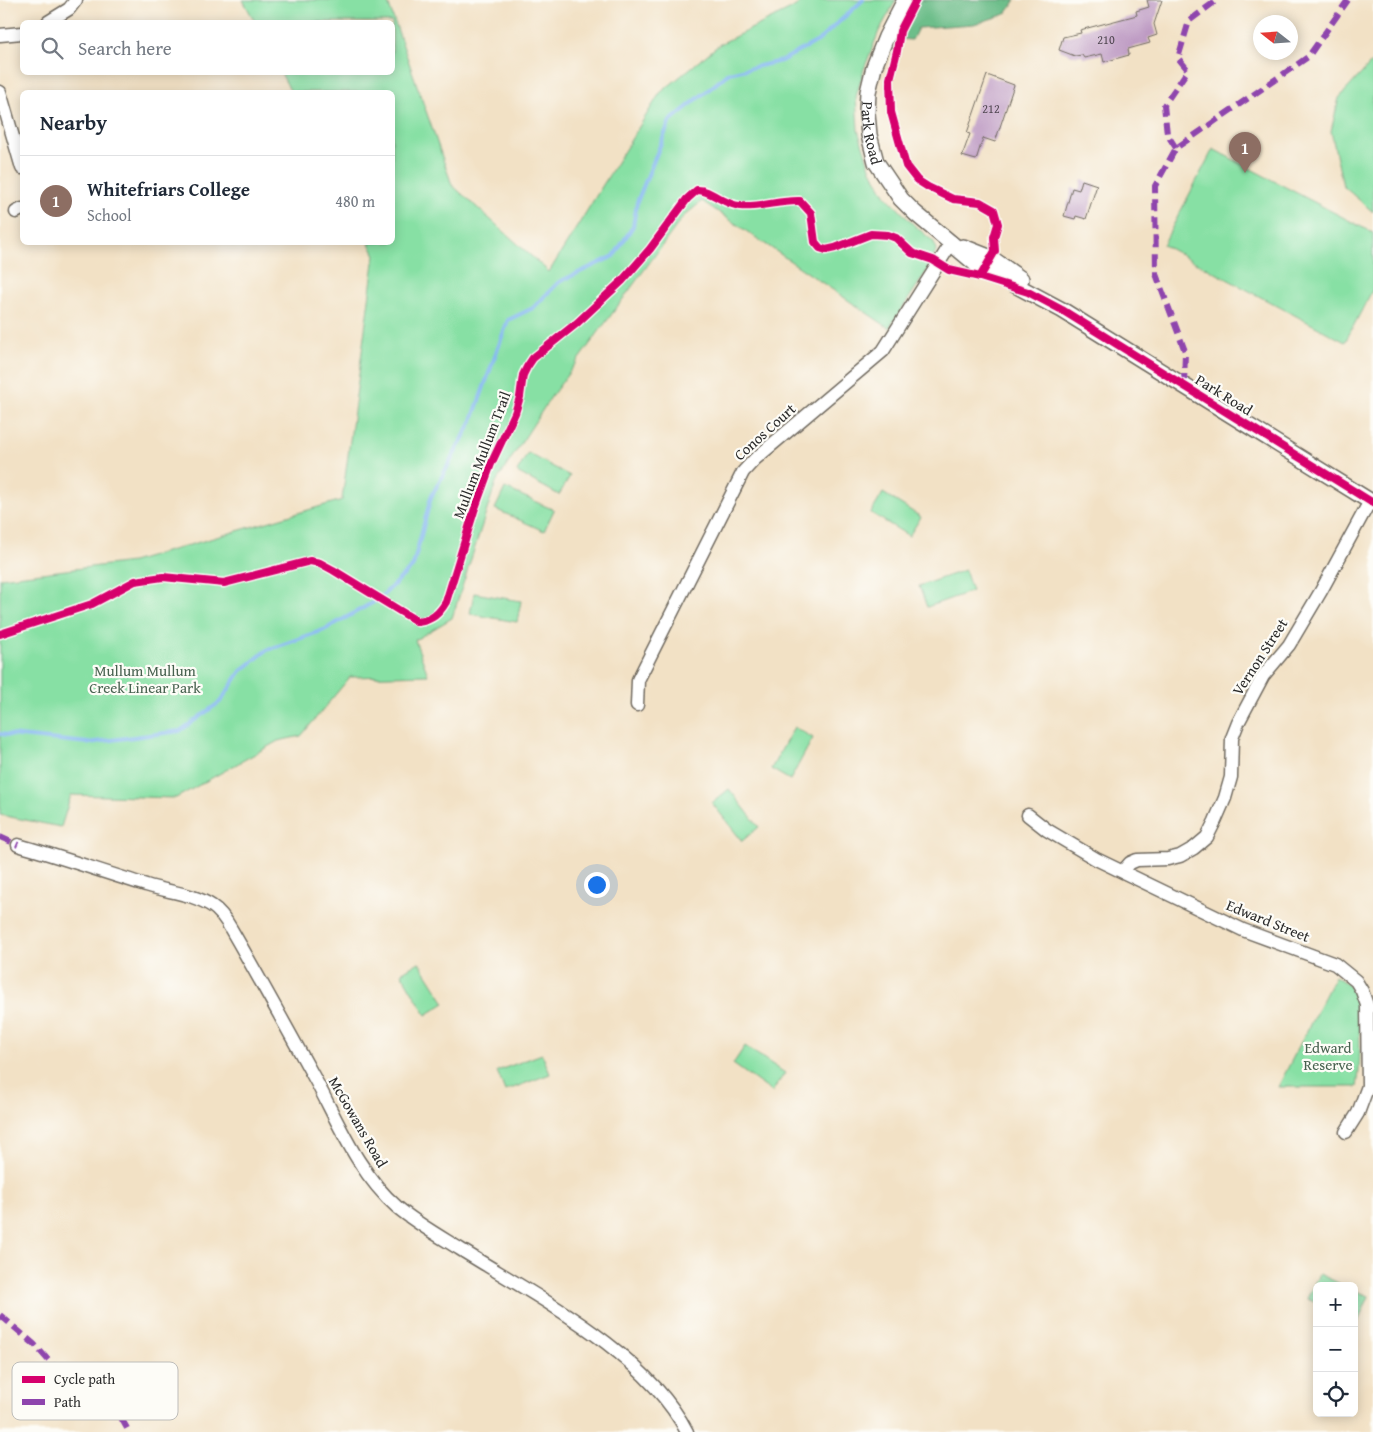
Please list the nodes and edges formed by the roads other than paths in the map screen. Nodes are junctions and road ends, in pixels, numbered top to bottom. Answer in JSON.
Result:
{"nodes":[{"id":1,"x":906,"y":0,"type":"edge"},
{"id":2,"x":72,"y":3,"type":"edge"},
{"id":3,"x":51,"y":20,"type":"edge"},
{"id":4,"x":20,"y":33,"type":"edge"},
{"id":5,"x":0,"y":35,"type":"edge"},
{"id":6,"x":0,"y":92,"type":"edge"},
{"id":7,"x":20,"y":161,"type":"edge"},
{"id":8,"x":952,"y":242,"type":"junction"},
{"id":9,"x":1372,"y":502,"type":"edge"},
{"id":10,"x":637,"y":705,"type":"dead end"},
{"id":11,"x":1028,"y":815,"type":"dead end"},
{"id":12,"x":18,"y":845,"type":"dead end"},
{"id":13,"x":1123,"y":871,"type":"junction"},
{"id":14,"x":1346,"y":1132,"type":"dead end"},
{"id":15,"x":687,"y":1432,"type":"edge"}],
"edges":[{"from":1,"to":8,"type":"street","name":"Park Road"},
{"from":2,"to":3,"type":"street"},
{"from":4,"to":5,"type":"street"},
{"from":6,"to":7,"type":"street"},
{"from":8,"to":9,"type":"street","name":"Park Road"},
{"from":8,"to":10,"type":"street","name":"Conos Court"},
{"from":9,"to":13,"type":"street","name":"Vernon Street"},
{"from":11,"to":13,"type":"street","name":"Edward Street"},
{"from":12,"to":15,"type":"street","name":"McGowans Road"},
{"from":13,"to":14,"type":"street","name":"Edward Street"}]}
